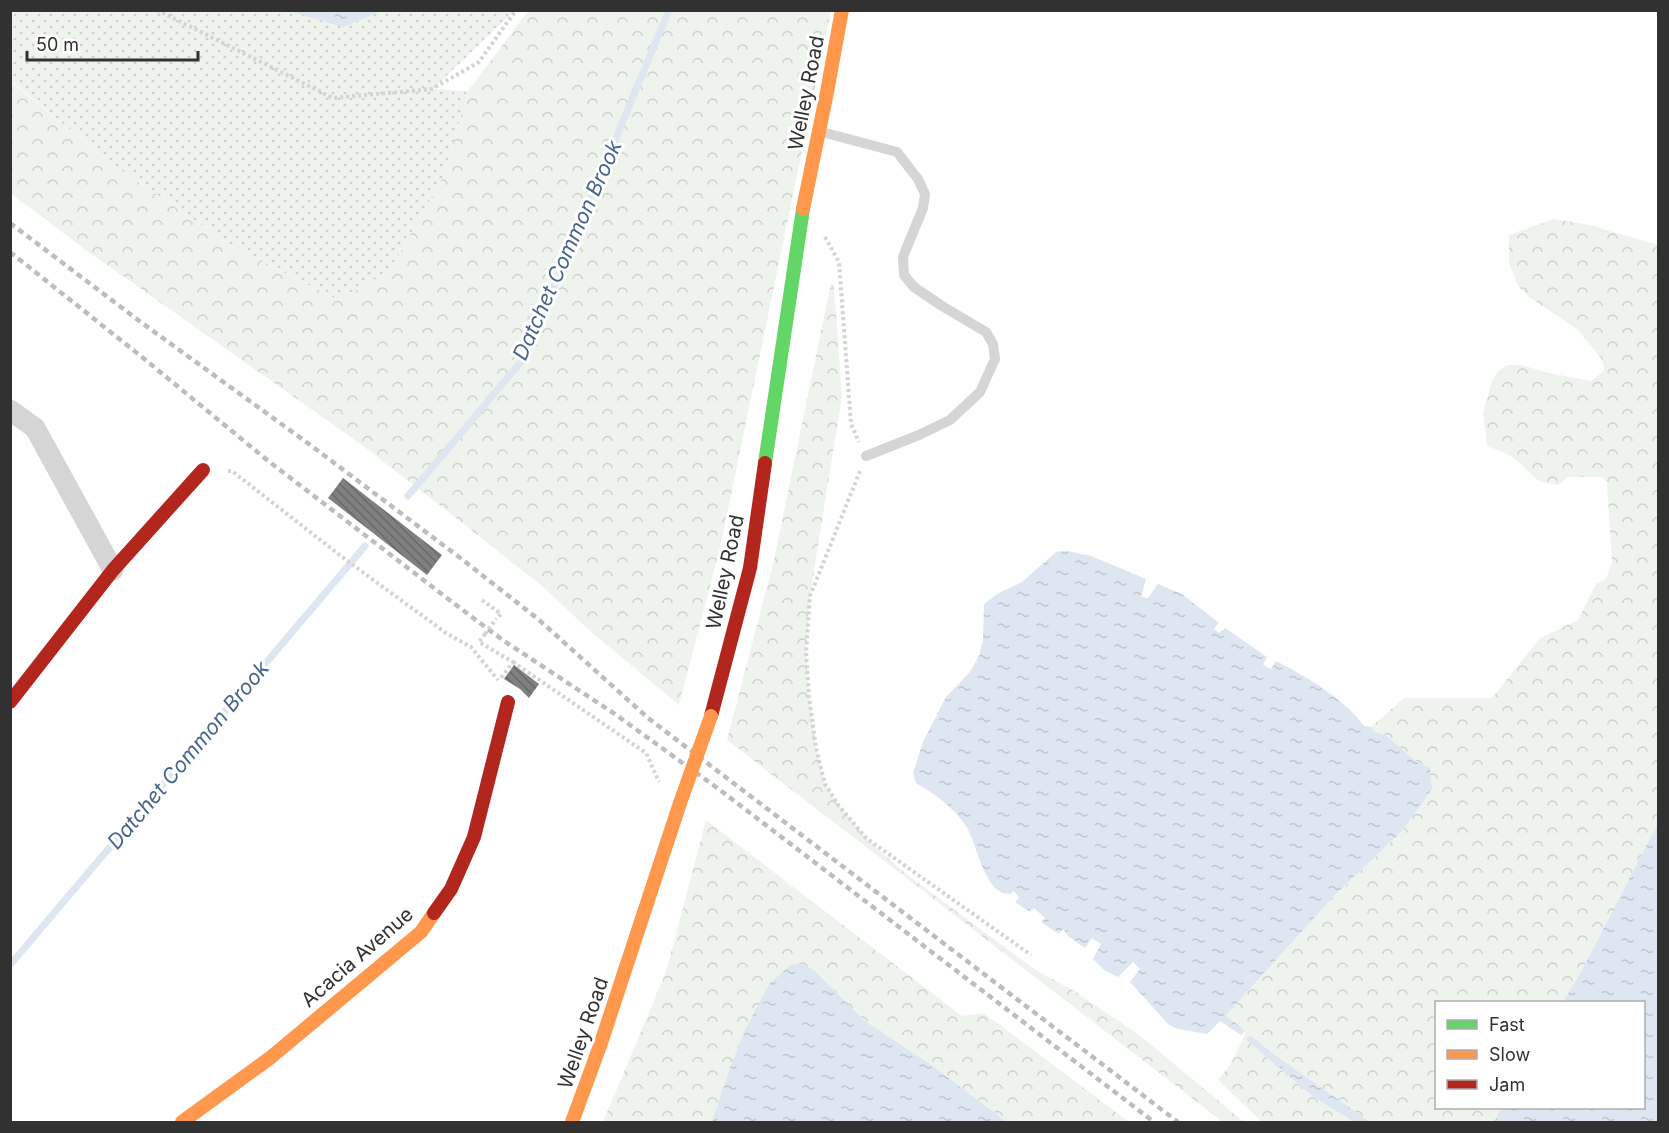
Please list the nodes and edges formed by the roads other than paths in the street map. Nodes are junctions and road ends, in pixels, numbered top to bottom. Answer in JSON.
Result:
{"nodes":[{"id":1,"x":842,"y":10,"type":"edge"},
{"id":2,"x":819,"y":131,"type":"junction"},
{"id":3,"x":10,"y":410,"type":"edge"},
{"id":4,"x":866,"y":456,"type":"road end"},
{"id":5,"x":203,"y":470,"type":"road end"},
{"id":6,"x":113,"y":570,"type":"junction"},
{"id":7,"x":10,"y":702,"type":"edge"},
{"id":8,"x":508,"y":702,"type":"road end"},
{"id":9,"x":182,"y":1122,"type":"edge"},
{"id":10,"x":572,"y":1122,"type":"edge"}],
"edges":[{"from":1,"to":2,"type":"main road","name":"Welley Road"},
{"from":2,"to":4,"type":"lane"},
{"from":2,"to":10,"type":"main road","name":"Welley Road","bridge":true},
{"from":3,"to":6,"type":"street"},
{"from":5,"to":6,"type":"main road"},
{"from":6,"to":7,"type":"main road"},
{"from":8,"to":9,"type":"main road","name":"Acacia Avenue"}]}
